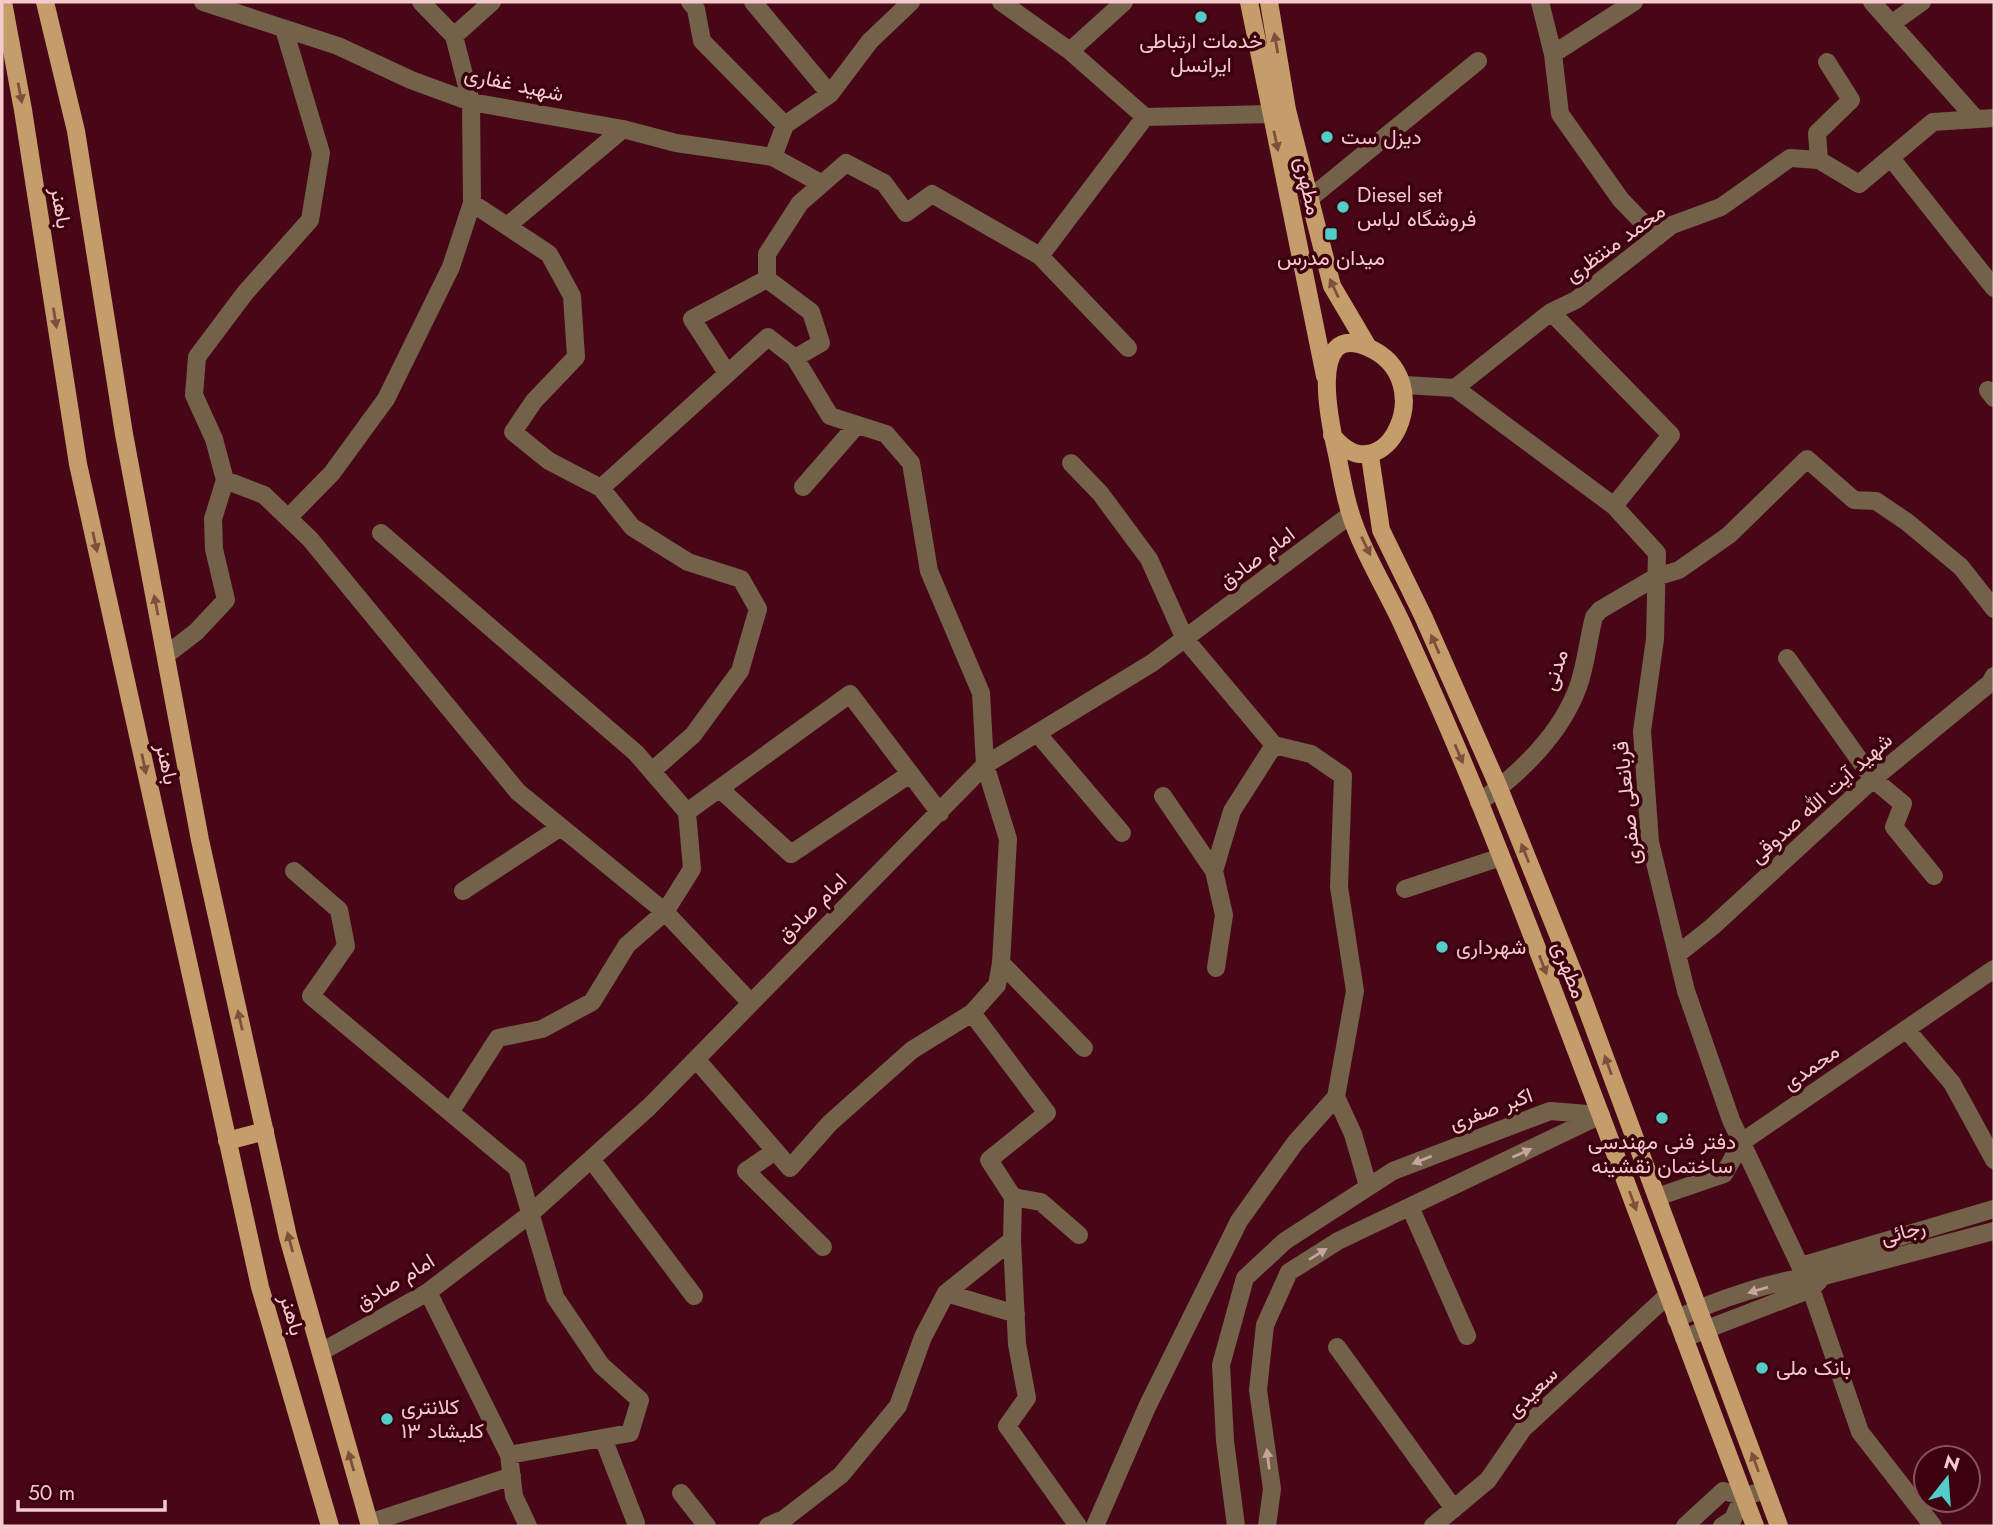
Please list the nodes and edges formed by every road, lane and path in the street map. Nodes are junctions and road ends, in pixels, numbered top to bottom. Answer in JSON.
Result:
{"nodes":[{"id":1,"x":2,"y":2,"type":"edge"},
{"id":2,"x":46,"y":2,"type":"edge"},
{"id":3,"x":203,"y":2,"type":"edge"},
{"id":4,"x":421,"y":2,"type":"edge"},
{"id":5,"x":492,"y":2,"type":"edge"},
{"id":6,"x":753,"y":2,"type":"edge"},
{"id":7,"x":911,"y":2,"type":"edge"},
{"id":8,"x":1001,"y":2,"type":"edge"},
{"id":9,"x":1124,"y":2,"type":"edge"},
{"id":10,"x":1249,"y":2,"type":"edge"},
{"id":11,"x":1269,"y":2,"type":"edge"},
{"id":12,"x":1541,"y":2,"type":"edge"},
{"id":13,"x":1634,"y":2,"type":"edge"},
{"id":14,"x":1872,"y":2,"type":"edge"},
{"id":15,"x":1922,"y":2,"type":"edge"},
{"id":16,"x":696,"y":4,"type":"edge"},
{"id":17,"x":1891,"y":24,"type":"junction"},
{"id":18,"x":284,"y":29,"type":"junction"},
{"id":19,"x":454,"y":36,"type":"junction"},
{"id":20,"x":1070,"y":51,"type":"junction"},
{"id":21,"x":1553,"y":54,"type":"junction"},
{"id":22,"x":1478,"y":61,"type":"dead end"},
{"id":23,"x":1827,"y":62,"type":"dead end"},
{"id":24,"x":830,"y":94,"type":"junction"},
{"id":25,"x":471,"y":102,"type":"junction"},
{"id":26,"x":1270,"y":114,"type":"junction"},
{"id":27,"x":1145,"y":117,"type":"junction"},
{"id":28,"x":1994,"y":118,"type":"edge"},
{"id":29,"x":1976,"y":119,"type":"junction"},
{"id":30,"x":785,"y":125,"type":"junction"},
{"id":31,"x":623,"y":129,"type":"junction"},
{"id":32,"x":773,"y":157,"type":"junction"},
{"id":33,"x":1891,"y":158,"type":"junction"},
{"id":34,"x":1819,"y":160,"type":"junction"},
{"id":35,"x":822,"y":184,"type":"junction"},
{"id":36,"x":1309,"y":199,"type":"junction"},
{"id":37,"x":472,"y":203,"type":"junction"},
{"id":38,"x":507,"y":226,"type":"junction"},
{"id":39,"x":1657,"y":237,"type":"junction"},
{"id":40,"x":1040,"y":256,"type":"junction"},
{"id":41,"x":767,"y":279,"type":"junction"},
{"id":42,"x":1994,"y":288,"type":"edge"},
{"id":43,"x":1551,"y":312,"type":"junction"},
{"id":44,"x":1368,"y":347,"type":"junction"},
{"id":45,"x":1128,"y":348,"type":"dead end"},
{"id":46,"x":794,"y":358,"type":"junction"},
{"id":47,"x":727,"y":373,"type":"junction"},
{"id":48,"x":1325,"y":379,"type":"junction"},
{"id":49,"x":1405,"y":385,"type":"junction"},
{"id":50,"x":1455,"y":388,"type":"junction"},
{"id":51,"x":857,"y":425,"type":"junction"},
{"id":52,"x":1332,"y":435,"type":"junction"},
{"id":53,"x":1370,"y":456,"type":"junction"},
{"id":54,"x":1071,"y":463,"type":"dead end"},
{"id":55,"x":225,"y":480,"type":"junction"},
{"id":56,"x":803,"y":487,"type":"dead end"},
{"id":57,"x":601,"y":488,"type":"junction"},
{"id":58,"x":1614,"y":506,"type":"junction"},
{"id":59,"x":1377,"y":507,"type":"junction"},
{"id":60,"x":1350,"y":515,"type":"junction"},
{"id":61,"x":288,"y":518,"type":"junction"},
{"id":62,"x":381,"y":533,"type":"dead end"},
{"id":63,"x":1656,"y":577,"type":"junction"},
{"id":64,"x":1994,"y":609,"type":"edge"},
{"id":65,"x":1185,"y":639,"type":"junction"},
{"id":66,"x":166,"y":655,"type":"junction"},
{"id":67,"x":1787,"y":658,"type":"dead end"},
{"id":68,"x":1993,"y":683,"type":"edge"},
{"id":69,"x":1037,"y":733,"type":"junction"},
{"id":70,"x":1274,"y":745,"type":"junction"},
{"id":71,"x":985,"y":765,"type":"junction"},
{"id":72,"x":652,"y":771,"type":"junction"},
{"id":73,"x":911,"y":774,"type":"junction"},
{"id":74,"x":1873,"y":779,"type":"junction"},
{"id":75,"x":1499,"y":788,"type":"junction"},
{"id":76,"x":720,"y":789,"type":"junction"},
{"id":77,"x":1163,"y":796,"type":"dead end"},
{"id":78,"x":1479,"y":802,"type":"junction"},
{"id":79,"x":687,"y":812,"type":"junction"},
{"id":80,"x":940,"y":813,"type":"junction"},
{"id":81,"x":561,"y":827,"type":"junction"},
{"id":82,"x":1122,"y":833,"type":"dead end"},
{"id":83,"x":1501,"y":858,"type":"junction"},
{"id":84,"x":293,"y":871,"type":"dead end"},
{"id":85,"x":1214,"y":871,"type":"junction"},
{"id":86,"x":1934,"y":876,"type":"dead end"},
{"id":87,"x":1405,"y":889,"type":"dead end"},
{"id":88,"x":463,"y":891,"type":"dead end"},
{"id":89,"x":665,"y":912,"type":"junction"},
{"id":90,"x":1678,"y":954,"type":"junction"},
{"id":91,"x":1001,"y":963,"type":"junction"},
{"id":92,"x":1216,"y":968,"type":"dead end"},
{"id":93,"x":1994,"y":969,"type":"edge"},
{"id":94,"x":751,"y":1003,"type":"junction"},
{"id":95,"x":972,"y":1013,"type":"junction"},
{"id":96,"x":1906,"y":1029,"type":"junction"},
{"id":97,"x":1084,"y":1048,"type":"dead end"},
{"id":98,"x":696,"y":1059,"type":"junction"},
{"id":99,"x":1336,"y":1097,"type":"junction"},
{"id":100,"x":1623,"y":1107,"type":"junction"},
{"id":101,"x":451,"y":1111,"type":"junction"},
{"id":102,"x":1601,"y":1115,"type":"junction"},
{"id":103,"x":265,"y":1131,"type":"junction"},
{"id":104,"x":227,"y":1141,"type":"junction"},
{"id":105,"x":1742,"y":1142,"type":"junction"},
{"id":106,"x":775,"y":1151,"type":"junction"},
{"id":107,"x":591,"y":1159,"type":"junction"},
{"id":108,"x":1994,"y":1160,"type":"edge"},
{"id":109,"x":1368,"y":1186,"type":"junction"},
{"id":110,"x":1013,"y":1197,"type":"junction"},
{"id":111,"x":1657,"y":1197,"type":"junction"},
{"id":112,"x":1411,"y":1209,"type":"junction"},
{"id":113,"x":1994,"y":1209,"type":"edge"},
{"id":114,"x":529,"y":1215,"type":"junction"},
{"id":115,"x":1994,"y":1231,"type":"edge"},
{"id":116,"x":1079,"y":1235,"type":"dead end"},
{"id":117,"x":1012,"y":1240,"type":"junction"},
{"id":118,"x":823,"y":1247,"type":"dead end"},
{"id":119,"x":1806,"y":1277,"type":"junction"},
{"id":120,"x":428,"y":1292,"type":"junction"},
{"id":121,"x":946,"y":1293,"type":"junction"},
{"id":122,"x":1668,"y":1295,"type":"junction"},
{"id":123,"x":694,"y":1296,"type":"dead end"},
{"id":124,"x":1700,"y":1307,"type":"junction"},
{"id":125,"x":1016,"y":1314,"type":"junction"},
{"id":126,"x":1676,"y":1318,"type":"junction"},
{"id":127,"x":1707,"y":1329,"type":"junction"},
{"id":128,"x":1467,"y":1336,"type":"dead end"},
{"id":129,"x":1684,"y":1338,"type":"junction"},
{"id":130,"x":1337,"y":1348,"type":"dead end"},
{"id":131,"x":321,"y":1352,"type":"junction"},
{"id":132,"x":603,"y":1438,"type":"junction"},
{"id":133,"x":509,"y":1455,"type":"junction"},
{"id":134,"x":512,"y":1476,"type":"junction"},
{"id":135,"x":1765,"y":1491,"type":"junction"},
{"id":136,"x":681,"y":1493,"type":"dead end"},
{"id":137,"x":1744,"y":1496,"type":"junction"},
{"id":138,"x":1454,"y":1509,"type":"junction"},
{"id":139,"x":636,"y":1523,"type":"dead end"},
{"id":140,"x":369,"y":1525,"type":"edge"},
{"id":141,"x":330,"y":1526,"type":"edge"},
{"id":142,"x":528,"y":1526,"type":"edge"},
{"id":143,"x":707,"y":1526,"type":"edge"},
{"id":144,"x":768,"y":1526,"type":"edge"},
{"id":145,"x":1078,"y":1526,"type":"edge"},
{"id":146,"x":1096,"y":1526,"type":"edge"},
{"id":147,"x":1236,"y":1526,"type":"edge"},
{"id":148,"x":1267,"y":1526,"type":"edge"},
{"id":149,"x":1433,"y":1526,"type":"edge"},
{"id":150,"x":1685,"y":1526,"type":"edge"},
{"id":151,"x":1722,"y":1526,"type":"edge"},
{"id":152,"x":1755,"y":1526,"type":"edge"},
{"id":153,"x":1779,"y":1526,"type":"edge"},
{"id":154,"x":1933,"y":1526,"type":"edge"}],
"edges":[{"from":1,"to":104,"type":"main road","name":"باهنر","one_way":true},
{"from":66,"to":2,"type":"main road","name":"باهنر","one_way":true},
{"from":3,"to":18,"type":"street","name":"شهید غفاری"},
{"from":4,"to":19,"type":"street"},
{"from":5,"to":19,"type":"street"},
{"from":6,"to":24,"type":"street"},
{"from":7,"to":24,"type":"street"},
{"from":8,"to":20,"type":"street"},
{"from":9,"to":20,"type":"street"},
{"from":10,"to":26,"type":"main road","name":"مطهری"},
{"from":36,"to":11,"type":"main road","name":"مطهری","one_way":true},
{"from":12,"to":21,"type":"street"},
{"from":13,"to":21,"type":"street"},
{"from":14,"to":17,"type":"street"},
{"from":15,"to":17,"type":"street"},
{"from":16,"to":30,"type":"street"},
{"from":17,"to":29,"type":"street"},
{"from":18,"to":25,"type":"street","name":"شهید غفاری"},
{"from":18,"to":55,"type":"street"},
{"from":19,"to":25,"type":"street"},
{"from":20,"to":27,"type":"street"},
{"from":21,"to":39,"type":"street"},
{"from":22,"to":36,"type":"street"},
{"from":23,"to":34,"type":"street"},
{"from":24,"to":30,"type":"street"},
{"from":25,"to":31,"type":"street","name":"شهید غفاری"},
{"from":25,"to":37,"type":"street"},
{"from":26,"to":27,"type":"street"},
{"from":26,"to":48,"type":"main road","name":"مطهری","one_way":true},
{"from":27,"to":40,"type":"street"},
{"from":28,"to":29,"type":"street"},
{"from":29,"to":33,"type":"street"},
{"from":30,"to":32,"type":"street"},
{"from":31,"to":32,"type":"street","name":"شهید غفاری"},
{"from":31,"to":38,"type":"street"},
{"from":32,"to":35,"type":"street","name":"شهید غفاری"},
{"from":33,"to":34,"type":"street"},
{"from":33,"to":42,"type":"street"},
{"from":34,"to":39,"type":"street","name":"محمد منتظری"},
{"from":35,"to":40,"type":"street"},
{"from":35,"to":41,"type":"street"},
{"from":44,"to":36,"type":"main road","name":"مطهری","one_way":true},
{"from":37,"to":38,"type":"street"},
{"from":37,"to":61,"type":"street"},
{"from":38,"to":57,"type":"street"},
{"from":39,"to":43,"type":"street","name":"محمد منتظری"},
{"from":40,"to":45,"type":"street"},
{"from":41,"to":46,"type":"street"},
{"from":41,"to":47,"type":"street"},
{"from":43,"to":50,"type":"street","name":"محمد منتظری"},
{"from":43,"to":58,"type":"street"},
{"from":44,"to":48,"type":"main road"},
{"from":44,"to":49,"type":"main road"},
{"from":46,"to":47,"type":"street"},
{"from":46,"to":51,"type":"street"},
{"from":47,"to":57,"type":"street"},
{"from":48,"to":52,"type":"main road"},
{"from":49,"to":50,"type":"street"},
{"from":49,"to":53,"type":"main road"},
{"from":50,"to":58,"type":"street","name":"قربانعلی صفری"},
{"from":51,"to":56,"type":"street"},
{"from":51,"to":71,"type":"street"},
{"from":52,"to":53,"type":"main road"},
{"from":52,"to":60,"type":"main road","name":"مطهری"},
{"from":53,"to":59,"type":"main road","name":"مطهری"},
{"from":54,"to":65,"type":"street"},
{"from":55,"to":61,"type":"street"},
{"from":55,"to":66,"type":"street"},
{"from":57,"to":72,"type":"street"},
{"from":58,"to":63,"type":"street","name":"قربانعلی صفری"},
{"from":59,"to":60,"type":"main road"},
{"from":75,"to":59,"type":"main road","name":"مطهری","one_way":true},
{"from":60,"to":65,"type":"street","name":"امام صادق"},
{"from":60,"to":78,"type":"main road","name":"مطهری","one_way":true},
{"from":61,"to":81,"type":"street"},
{"from":62,"to":72,"type":"street"},
{"from":63,"to":64,"type":"street","name":"مدنی"},
{"from":63,"to":75,"type":"street","name":"مدنی"},
{"from":63,"to":90,"type":"street","name":"قربانعلی صفری"},
{"from":65,"to":69,"type":"street","name":"امام صادق"},
{"from":65,"to":70,"type":"street"},
{"from":103,"to":66,"type":"main road","name":"باهنر","one_way":true},
{"from":67,"to":74,"type":"street"},
{"from":68,"to":74,"type":"street","name":"شهید آیت الله صدوقی"},
{"from":69,"to":71,"type":"street","name":"امام صادق"},
{"from":69,"to":82,"type":"street"},
{"from":70,"to":85,"type":"street"},
{"from":70,"to":99,"type":"street"},
{"from":71,"to":80,"type":"street","name":"امام صادق"},
{"from":71,"to":91,"type":"street"},
{"from":72,"to":79,"type":"street"},
{"from":73,"to":76,"type":"street"},
{"from":73,"to":76,"type":"street"},
{"from":73,"to":80,"type":"street"},
{"from":74,"to":86,"type":"street"},
{"from":74,"to":90,"type":"street","name":"شهید آیت الله صدوقی"},
{"from":75,"to":78,"type":"street","name":"مدنی"},
{"from":100,"to":75,"type":"main road","name":"مطهری","one_way":true},
{"from":76,"to":79,"type":"street"},
{"from":77,"to":85,"type":"street"},
{"from":78,"to":83,"type":"main road","name":"مطهری"},
{"from":79,"to":89,"type":"street"},
{"from":80,"to":94,"type":"street","name":"امام صادق"},
{"from":81,"to":88,"type":"street"},
{"from":81,"to":89,"type":"street"},
{"from":83,"to":87,"type":"street"},
{"from":83,"to":102,"type":"main road","name":"مطهری","one_way":true},
{"from":84,"to":101,"type":"street"},
{"from":85,"to":92,"type":"street"},
{"from":89,"to":94,"type":"street"},
{"from":89,"to":101,"type":"street"},
{"from":90,"to":105,"type":"street","name":"قربانعلی صفری"},
{"from":91,"to":95,"type":"street"},
{"from":91,"to":97,"type":"street"},
{"from":93,"to":96,"type":"street","name":"محمدی"},
{"from":94,"to":98,"type":"street","name":"امام صادق"},
{"from":95,"to":106,"type":"street"},
{"from":95,"to":110,"type":"street"},
{"from":96,"to":105,"type":"street","name":"محمدی"},
{"from":96,"to":108,"type":"street"},
{"from":98,"to":106,"type":"street"},
{"from":98,"to":107,"type":"street","name":"امام صادق"},
{"from":99,"to":109,"type":"street"},
{"from":99,"to":146,"type":"street"},
{"from":100,"to":102,"type":"main road"},
{"from":100,"to":111,"type":"main road","name":"مطهری"},
{"from":101,"to":114,"type":"street"},
{"from":102,"to":109,"type":"street","name":"اکبر صفری","one_way":true},
{"from":112,"to":102,"type":"street","one_way":true},
{"from":102,"to":122,"type":"main road","name":"مطهری","one_way":true},
{"from":103,"to":104,"type":"main road"},
{"from":131,"to":103,"type":"main road","name":"باهنر","one_way":true},
{"from":104,"to":141,"type":"main road","name":"باهنر"},
{"from":105,"to":111,"type":"street","name":"محمدی"},
{"from":105,"to":119,"type":"street","name":"قربانعلی صفری"},
{"from":106,"to":118,"type":"street"},
{"from":107,"to":114,"type":"street","name":"امام صادق"},
{"from":107,"to":123,"type":"street"},
{"from":109,"to":147,"type":"street","name":"اکبر صفری"},
{"from":110,"to":116,"type":"street"},
{"from":110,"to":117,"type":"street"},
{"from":111,"to":124,"type":"main road","name":"مطهری"},
{"from":112,"to":128,"type":"street"},
{"from":148,"to":112,"type":"street","one_way":true},
{"from":113,"to":119,"type":"street"},
{"from":114,"to":120,"type":"street","name":"امام صادق"},
{"from":114,"to":132,"type":"street"},
{"from":115,"to":119,"type":"street","name":"رجائی"},
{"from":117,"to":121,"type":"street"},
{"from":117,"to":125,"type":"street"},
{"from":119,"to":124,"type":"street","one_way":true},
{"from":119,"to":127,"type":"street"},
{"from":119,"to":154,"type":"street","name":"قربانعلی صفری"},
{"from":120,"to":131,"type":"street","name":"امام صادق"},
{"from":120,"to":133,"type":"street"},
{"from":121,"to":125,"type":"street"},
{"from":121,"to":144,"type":"street"},
{"from":122,"to":126,"type":"main road","name":"مطهری"},
{"from":122,"to":138,"type":"street","name":"سعیدی"},
{"from":124,"to":126,"type":"street"},
{"from":124,"to":127,"type":"main road","name":"مطهری"},
{"from":125,"to":145,"type":"street"},
{"from":126,"to":129,"type":"main road","name":"مطهری"},
{"from":127,"to":129,"type":"street"},
{"from":135,"to":127,"type":"main road","name":"مطهری","one_way":true},
{"from":129,"to":137,"type":"main road","name":"مطهری"},
{"from":130,"to":138,"type":"street"},
{"from":140,"to":131,"type":"main road","name":"باهنر","one_way":true},
{"from":132,"to":133,"type":"street"},
{"from":132,"to":139,"type":"street"},
{"from":133,"to":134,"type":"street"},
{"from":134,"to":140,"type":"street"},
{"from":134,"to":142,"type":"street"},
{"from":135,"to":137,"type":"street"},
{"from":135,"to":153,"type":"main road","name":"مطهری"},
{"from":136,"to":143,"type":"street"},
{"from":137,"to":150,"type":"street"},
{"from":137,"to":151,"type":"street"},
{"from":137,"to":152,"type":"main road","name":"مطهری"},
{"from":138,"to":149,"type":"street","name":"سعیدی"}]}
